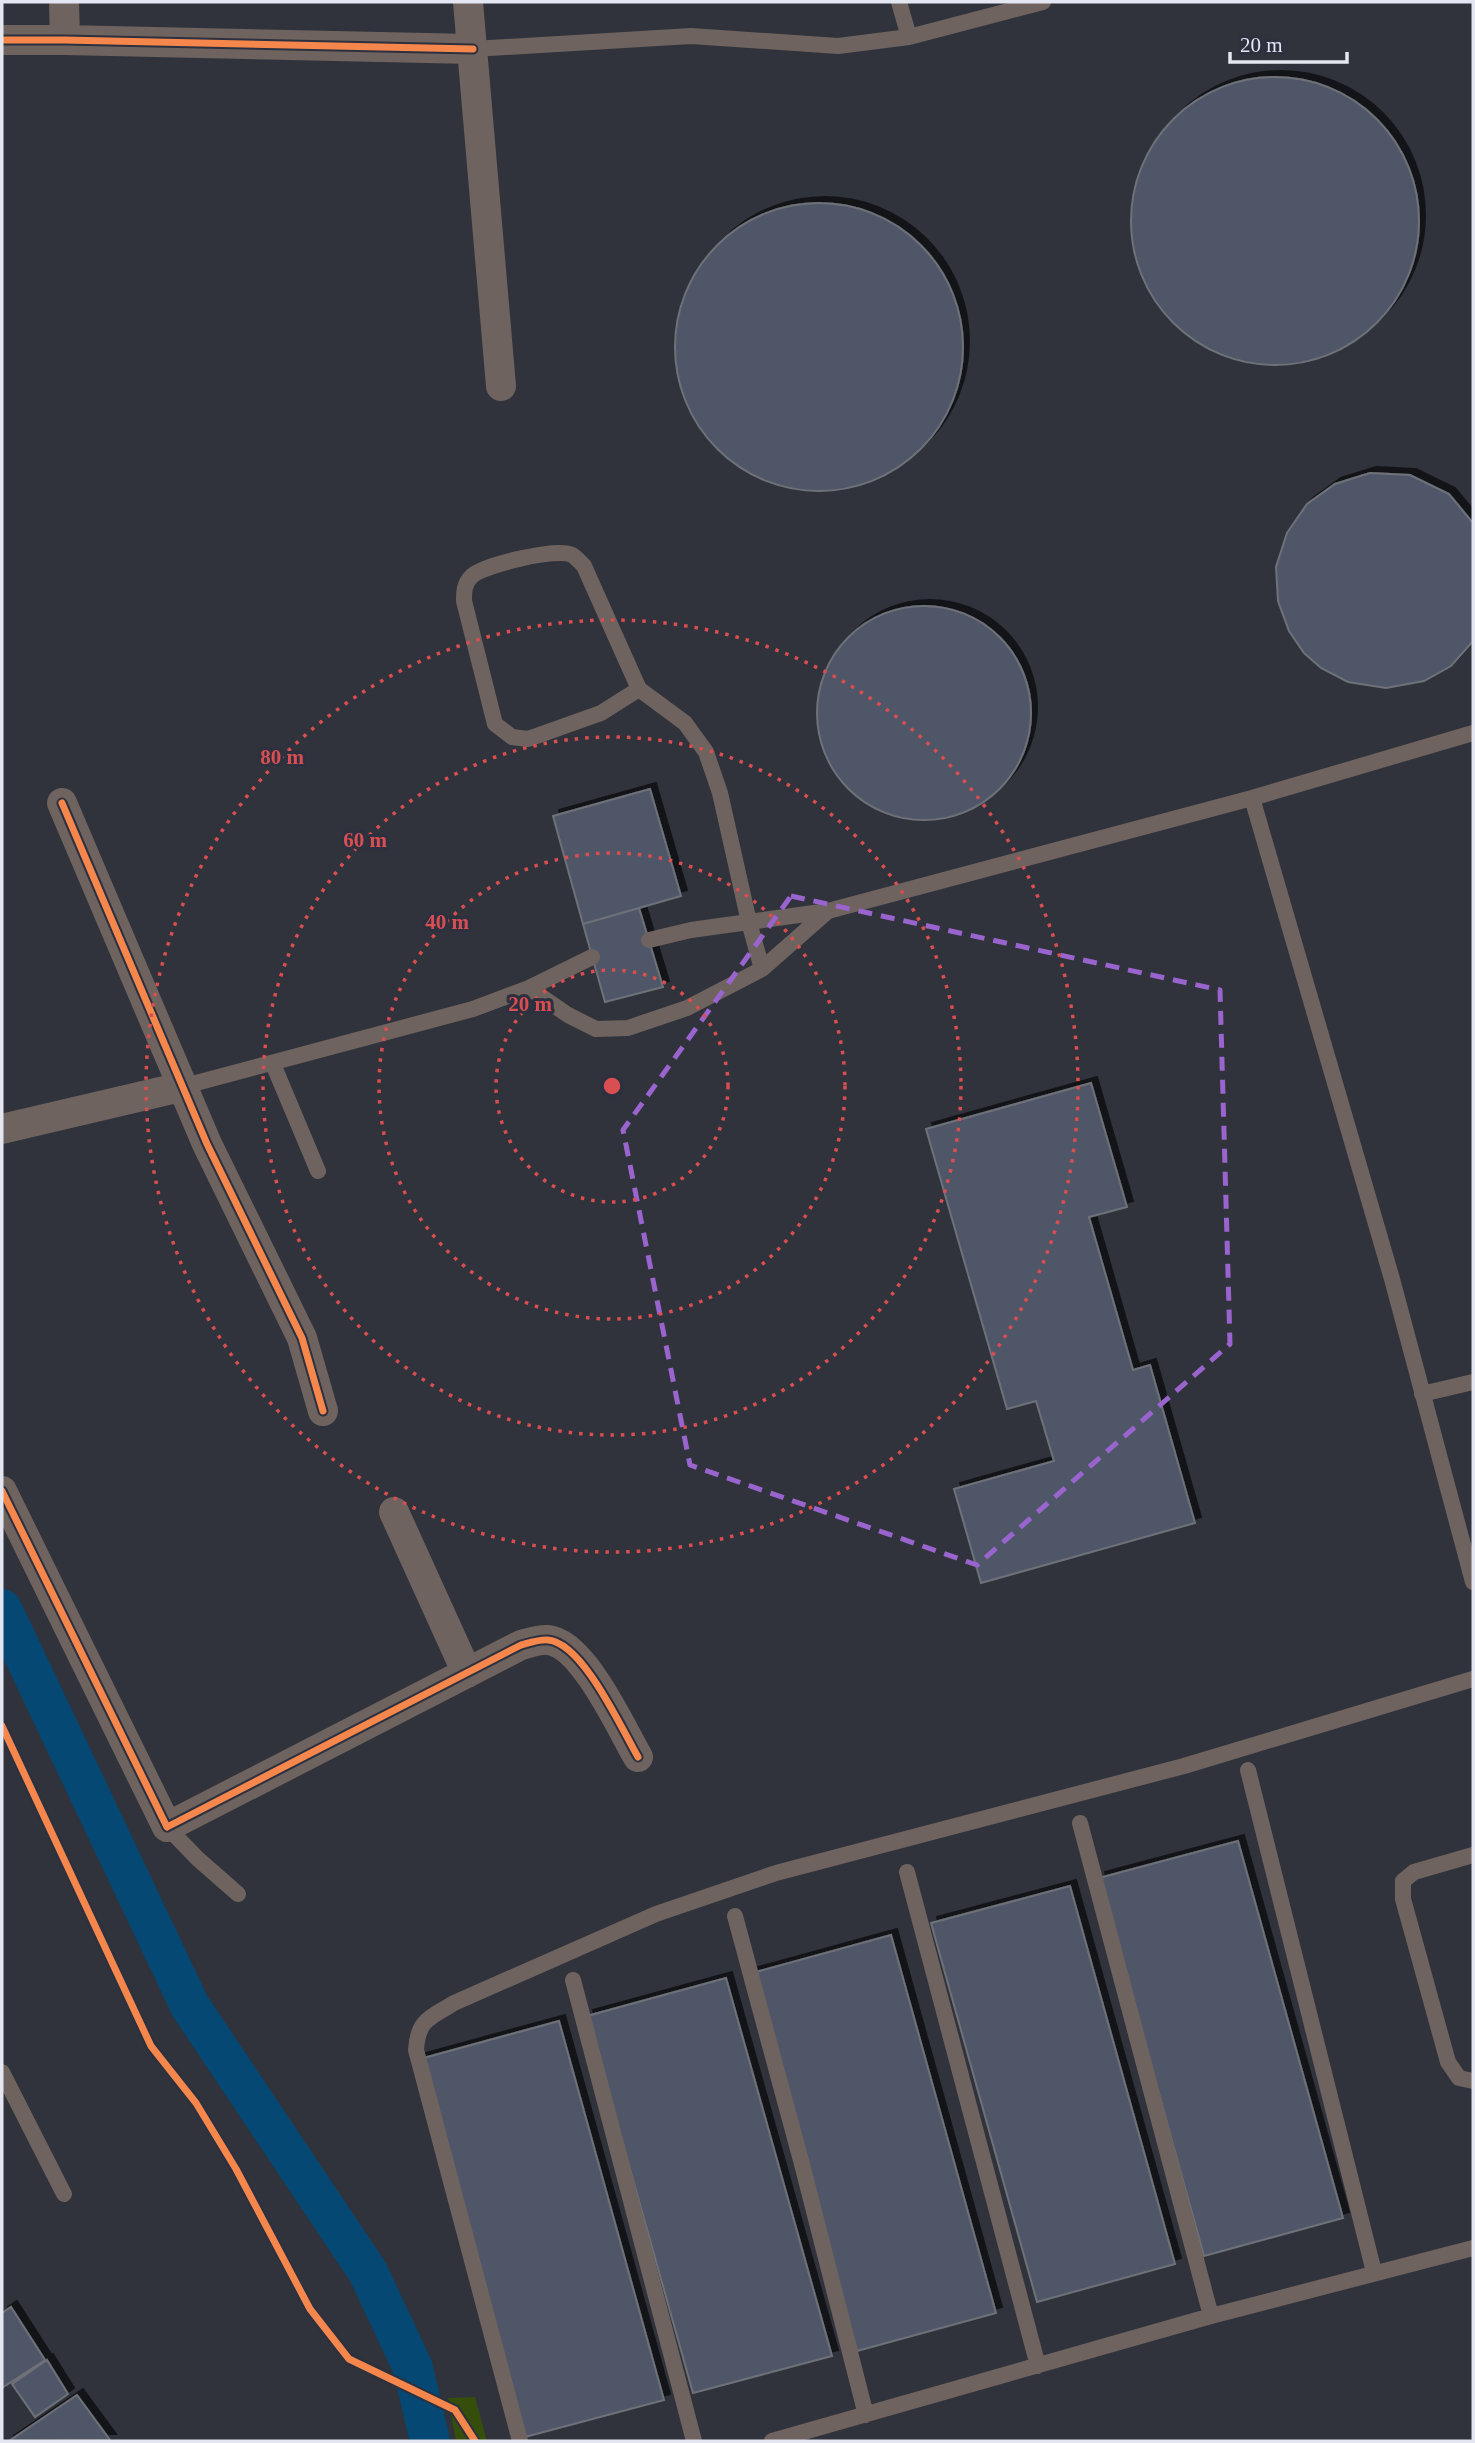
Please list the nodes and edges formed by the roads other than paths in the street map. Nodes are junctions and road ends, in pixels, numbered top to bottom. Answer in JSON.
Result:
{"nodes":[{"id":1,"x":64,"y":2,"type":"edge"},
{"id":2,"x":468,"y":2,"type":"edge"},
{"id":3,"x":900,"y":2,"type":"edge"},
{"id":4,"x":1043,"y":2,"type":"edge"},
{"id":5,"x":909,"y":37,"type":"junction"},
{"id":6,"x":2,"y":40,"type":"edge"},
{"id":7,"x":65,"y":40,"type":"junction"},
{"id":8,"x":473,"y":49,"type":"junction"},
{"id":9,"x":501,"y":386,"type":"dead end"},
{"id":10,"x":639,"y":689,"type":"junction"},
{"id":11,"x":1473,"y":733,"type":"edge"},
{"id":12,"x":1252,"y":798,"type":"junction"},
{"id":13,"x":62,"y":803,"type":"dead end"},
{"id":14,"x":828,"y":911,"type":"junction"},
{"id":15,"x":749,"y":922,"type":"junction"},
{"id":16,"x":649,"y":940,"type":"dead end"},
{"id":17,"x":592,"y":957,"type":"dead end"},
{"id":18,"x":762,"y":969,"type":"junction"},
{"id":19,"x":529,"y":988,"type":"junction"},
{"id":20,"x":273,"y":1064,"type":"junction"},
{"id":21,"x":181,"y":1087,"type":"junction"},
{"id":22,"x":2,"y":1129,"type":"edge"},
{"id":23,"x":318,"y":1171,"type":"dead end"},
{"id":24,"x":1473,"y":1382,"type":"edge"},
{"id":25,"x":1422,"y":1394,"type":"junction"},
{"id":26,"x":323,"y":1410,"type":"dead end"},
{"id":27,"x":2,"y":1490,"type":"edge"},
{"id":28,"x":394,"y":1512,"type":"dead end"},
{"id":29,"x":1473,"y":1582,"type":"edge"},
{"id":30,"x":467,"y":1673,"type":"junction"},
{"id":31,"x":1473,"y":1679,"type":"edge"},
{"id":32,"x":638,"y":1757,"type":"dead end"},
{"id":33,"x":1248,"y":1770,"type":"dead end"},
{"id":34,"x":1080,"y":1823,"type":"dead end"},
{"id":35,"x":167,"y":1827,"type":"junction"},
{"id":36,"x":1473,"y":1855,"type":"edge"},
{"id":37,"x":907,"y":1872,"type":"dead end"},
{"id":38,"x":238,"y":1894,"type":"dead end"},
{"id":39,"x":734,"y":1916,"type":"dead end"},
{"id":40,"x":573,"y":1980,"type":"dead end"},
{"id":41,"x":2,"y":2072,"type":"edge"},
{"id":42,"x":1473,"y":2081,"type":"edge"},
{"id":43,"x":64,"y":2194,"type":"dead end"},
{"id":44,"x":1473,"y":2248,"type":"edge"},
{"id":45,"x":1374,"y":2272,"type":"junction"},
{"id":46,"x":1211,"y":2316,"type":"junction"},
{"id":47,"x":1038,"y":2366,"type":"junction"},
{"id":48,"x":866,"y":2415,"type":"junction"},
{"id":49,"x":520,"y":2441,"type":"edge"},
{"id":50,"x":694,"y":2441,"type":"edge"},
{"id":51,"x":772,"y":2441,"type":"edge"}],
"edges":[{"from":1,"to":7,"type":"street"},
{"from":2,"to":8,"type":"street"},
{"from":3,"to":5,"type":"lane"},
{"from":4,"to":5,"type":"lane"},
{"from":5,"to":8,"type":"lane"},
{"from":6,"to":7,"type":"street"},
{"from":7,"to":8,"type":"street"},
{"from":8,"to":9,"type":"street"},
{"from":10,"to":10,"type":"lane"},
{"from":10,"to":15,"type":"lane"},
{"from":11,"to":12,"type":"lane"},
{"from":12,"to":14,"type":"lane"},
{"from":12,"to":25,"type":"lane"},
{"from":13,"to":21,"type":"street"},
{"from":14,"to":15,"type":"lane"},
{"from":14,"to":18,"type":"lane"},
{"from":15,"to":16,"type":"lane"},
{"from":15,"to":18,"type":"lane"},
{"from":17,"to":19,"type":"lane"},
{"from":18,"to":19,"type":"lane"},
{"from":19,"to":20,"type":"lane"},
{"from":20,"to":21,"type":"lane"},
{"from":20,"to":23,"type":"lane"},
{"from":21,"to":22,"type":"street"},
{"from":21,"to":26,"type":"street"},
{"from":24,"to":25,"type":"lane"},
{"from":25,"to":29,"type":"lane"},
{"from":27,"to":35,"type":"street"},
{"from":28,"to":30,"type":"street"},
{"from":30,"to":32,"type":"street"},
{"from":30,"to":35,"type":"street"},
{"from":31,"to":49,"type":"lane"},
{"from":33,"to":45,"type":"lane"},
{"from":34,"to":46,"type":"lane"},
{"from":35,"to":38,"type":"lane"},
{"from":36,"to":42,"type":"lane"},
{"from":37,"to":47,"type":"lane"},
{"from":39,"to":48,"type":"lane"},
{"from":40,"to":50,"type":"lane"},
{"from":41,"to":43,"type":"lane"},
{"from":44,"to":45,"type":"lane"},
{"from":45,"to":46,"type":"lane"},
{"from":46,"to":47,"type":"lane"},
{"from":47,"to":48,"type":"lane"},
{"from":48,"to":51,"type":"lane"}]}
